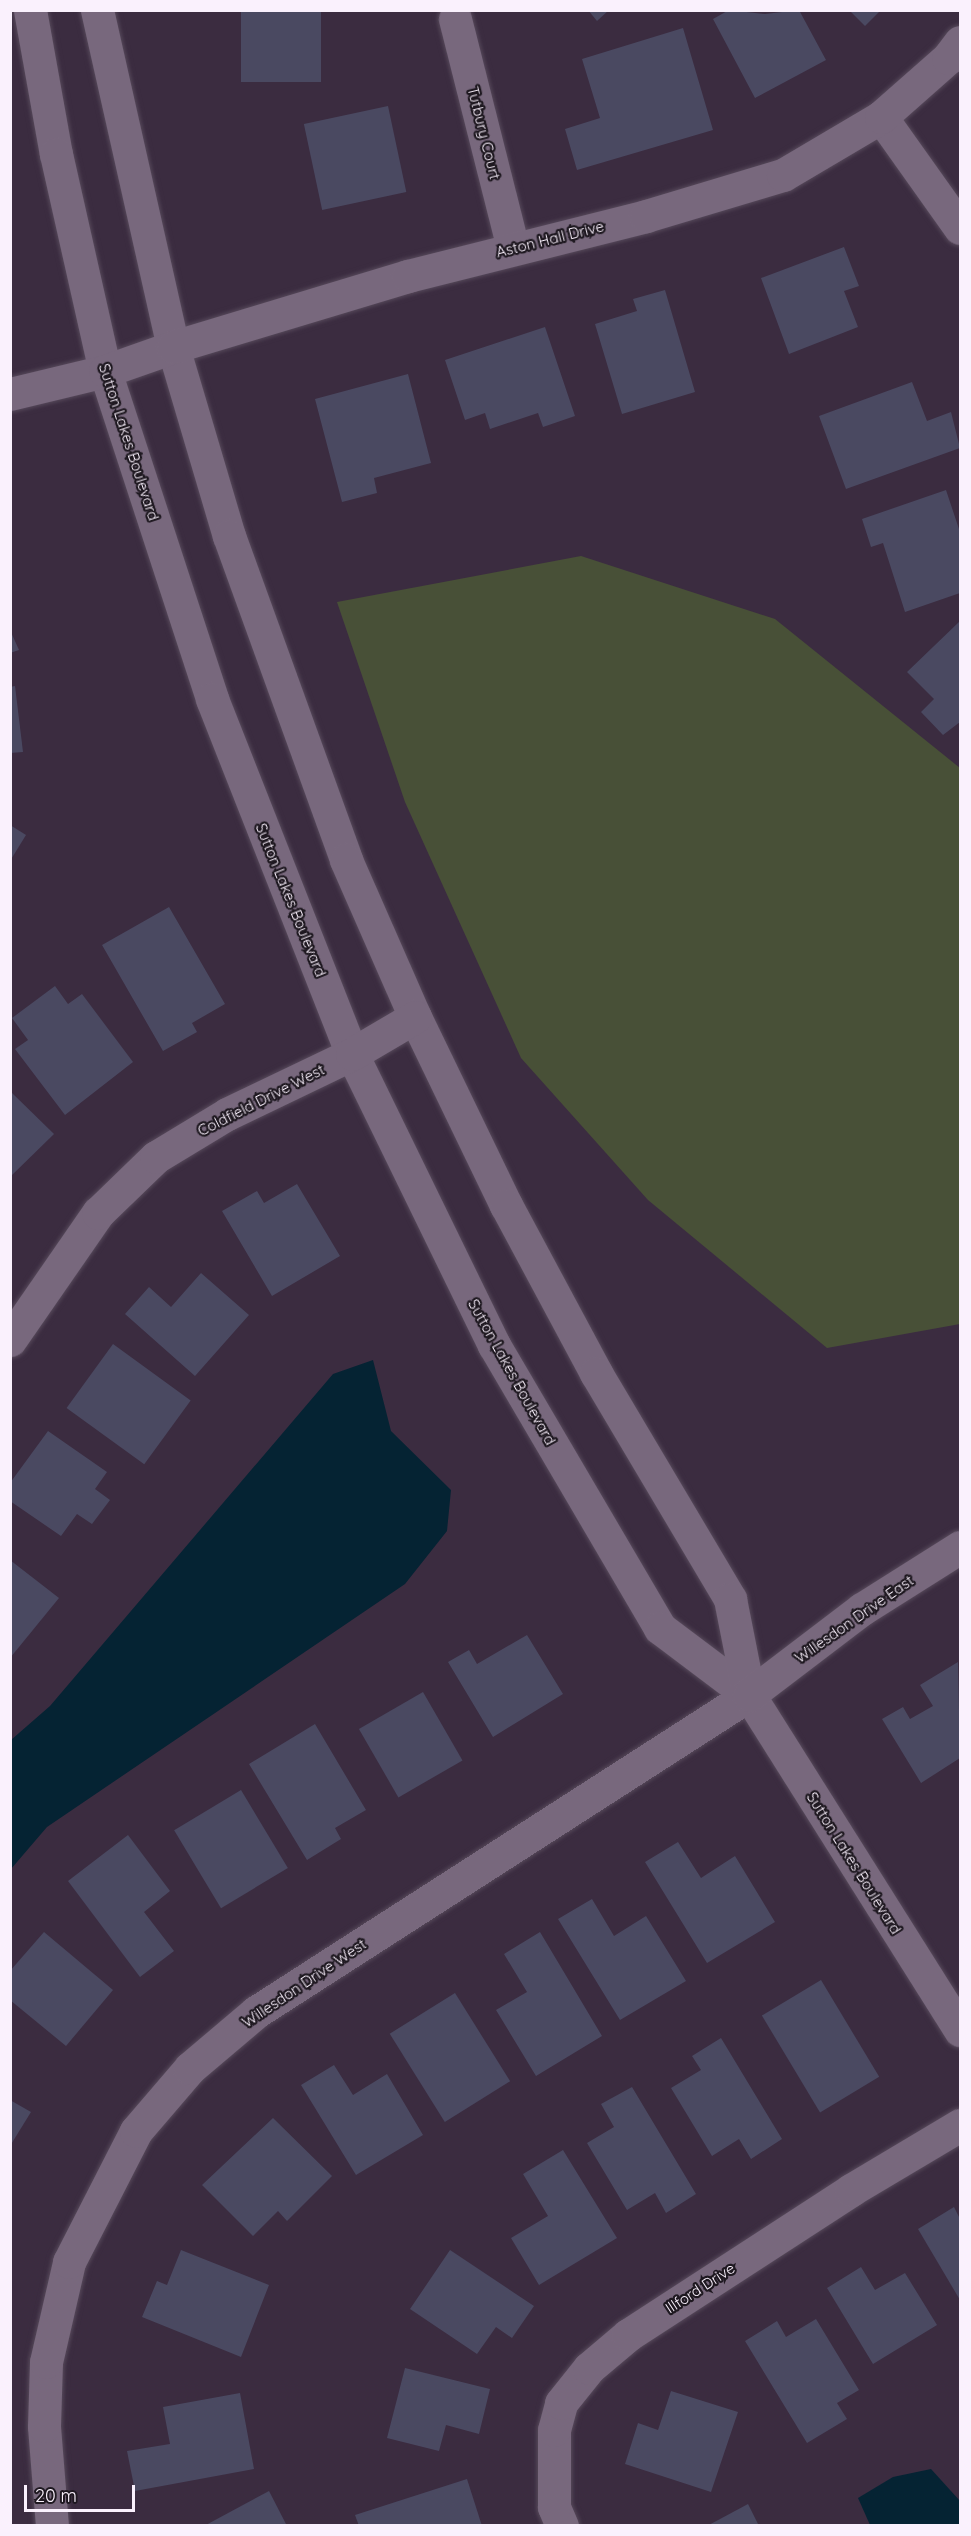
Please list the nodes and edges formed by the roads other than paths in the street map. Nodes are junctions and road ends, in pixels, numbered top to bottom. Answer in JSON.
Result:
{"nodes":[{"id":1,"x":30,"y":10,"type":"edge"},
{"id":2,"x":98,"y":10,"type":"edge"},
{"id":3,"x":455,"y":19,"type":"dead end"},
{"id":4,"x":960,"y":42,"type":"edge"},
{"id":5,"x":881,"y":117,"type":"junction"},
{"id":6,"x":960,"y":228,"type":"edge"},
{"id":7,"x":513,"y":248,"type":"junction"},
{"id":8,"x":173,"y":347,"type":"junction"},
{"id":9,"x":105,"y":371,"type":"junction"},
{"id":10,"x":10,"y":394,"type":"edge"},
{"id":11,"x":415,"y":1017,"type":"junction"},
{"id":12,"x":352,"y":1054,"type":"junction"},
{"id":13,"x":10,"y":1340,"type":"edge"},
{"id":14,"x":960,"y":1547,"type":"edge"},
{"id":15,"x":749,"y":1695,"type":"junction"},
{"id":16,"x":960,"y":2031,"type":"edge"},
{"id":17,"x":960,"y":2125,"type":"edge"},
{"id":18,"x":52,"y":2526,"type":"edge"},
{"id":19,"x":562,"y":2526,"type":"edge"}],
"edges":[{"from":1,"to":9,"type":"street","name":"Sutton Lakes Boulevard"},
{"from":2,"to":8,"type":"street","name":"Sutton Lakes Boulevard"},
{"from":3,"to":7,"type":"street","name":"Tutbury Court"},
{"from":4,"to":5,"type":"street","name":"Aston Hall Drive"},
{"from":5,"to":6,"type":"street"},
{"from":5,"to":7,"type":"street","name":"Aston Hall Drive"},
{"from":7,"to":8,"type":"street","name":"Aston Hall Drive"},
{"from":8,"to":9,"type":"street","name":"Aston Hall Drive"},
{"from":8,"to":11,"type":"street","name":"Sutton Lakes Boulevard"},
{"from":9,"to":10,"type":"street","name":"Aston Hall Drive"},
{"from":9,"to":12,"type":"street","name":"Sutton Lakes Boulevard"},
{"from":11,"to":12,"type":"street","name":"Coldfield Drive West"},
{"from":11,"to":15,"type":"street","name":"Sutton Lakes Boulevard"},
{"from":12,"to":13,"type":"street","name":"Coldfield Drive West"},
{"from":12,"to":15,"type":"street","name":"Sutton Lakes Boulevard"},
{"from":14,"to":15,"type":"street","name":"Willesdon Drive East"},
{"from":15,"to":16,"type":"street","name":"Sutton Lakes Boulevard"},
{"from":15,"to":18,"type":"street","name":"Willesdon Drive West"},
{"from":17,"to":19,"type":"street","name":"Illford Drive"}]}
